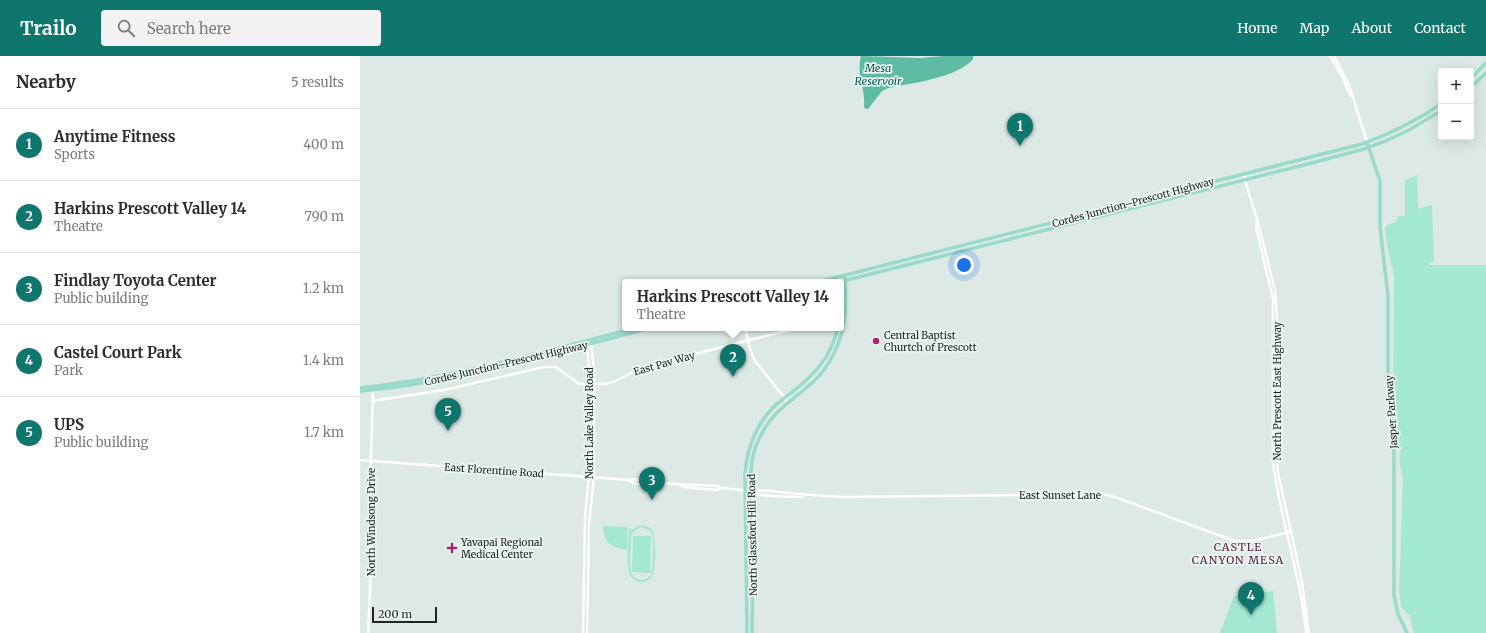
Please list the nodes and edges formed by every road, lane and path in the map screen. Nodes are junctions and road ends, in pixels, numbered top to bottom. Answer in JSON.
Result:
{"nodes":[{"id":1,"x":1330,"y":56,"type":"edge"},
{"id":2,"x":1334,"y":56,"type":"edge"},
{"id":3,"x":1486,"y":63,"type":"edge"},
{"id":4,"x":1486,"y":73,"type":"edge"},
{"id":5,"x":1474,"y":75,"type":"edge"},
{"id":6,"x":1474,"y":84,"type":"edge"},
{"id":7,"x":1352,"y":96,"type":"junction"},
{"id":8,"x":1438,"y":106,"type":"edge"},
{"id":9,"x":1438,"y":113,"type":"edge"},
{"id":10,"x":1367,"y":142,"type":"junction"},
{"id":11,"x":1369,"y":147,"type":"junction"},
{"id":12,"x":1243,"y":174,"type":"junction"},
{"id":13,"x":1245,"y":180,"type":"junction"},
{"id":14,"x":843,"y":275,"type":"junction"},
{"id":15,"x":829,"y":279,"type":"edge"},
{"id":16,"x":842,"y":279,"type":"edge"},
{"id":17,"x":844,"y":281,"type":"edge"},
{"id":18,"x":844,"y":304,"type":"edge"},
{"id":19,"x":844,"y":317,"type":"edge"},
{"id":20,"x":626,"y":331,"type":"edge"},
{"id":21,"x":638,"y":331,"type":"edge"},
{"id":22,"x":746,"y":331,"type":"edge"},
{"id":23,"x":785,"y":331,"type":"edge"},
{"id":24,"x":838,"y":331,"type":"edge"},
{"id":25,"x":840,"y":331,"type":"edge"},
{"id":26,"x":748,"y":340,"type":"junction"},
{"id":27,"x":588,"y":343,"type":"junction"},
{"id":28,"x":589,"y":384,"type":"junction"},
{"id":29,"x":593,"y":384,"type":"junction"},
{"id":30,"x":360,"y":388,"type":"edge"},
{"id":31,"x":373,"y":388,"type":"junction"},
{"id":32,"x":360,"y":391,"type":"edge"},
{"id":33,"x":785,"y":398,"type":"junction"},
{"id":34,"x":372,"y":401,"type":"junction"},
{"id":35,"x":788,"y":402,"type":"junction"},
{"id":36,"x":1274,"y":437,"type":"junction"},
{"id":37,"x":360,"y":460,"type":"edge"},
{"id":38,"x":370,"y":461,"type":"junction"},
{"id":39,"x":589,"y":477,"type":"junction"},
{"id":40,"x":594,"y":477,"type":"junction"},
{"id":41,"x":745,"y":490,"type":"junction"},
{"id":42,"x":751,"y":491,"type":"junction"},
{"id":43,"x":845,"y":497,"type":"joint"},
{"id":44,"x":1289,"y":533,"type":"junction"},
{"id":45,"x":1306,"y":615,"type":"junction"},
{"id":46,"x":368,"y":633,"type":"edge"},
{"id":47,"x":583,"y":633,"type":"edge"},
{"id":48,"x":587,"y":633,"type":"edge"},
{"id":49,"x":747,"y":633,"type":"edge"},
{"id":50,"x":752,"y":633,"type":"edge"},
{"id":51,"x":1306,"y":633,"type":"edge"},
{"id":52,"x":1309,"y":633,"type":"edge"},
{"id":53,"x":1407,"y":633,"type":"edge"}],
"edges":[{"from":1,"to":7,"type":"street"},
{"from":2,"to":7,"type":"street"},
{"from":3,"to":5,"type":"main road"},
{"from":4,"to":6,"type":"main road"},
{"from":7,"to":10,"type":"street"},
{"from":8,"to":10,"type":"main road","name":"Cordes Junction–Prescott Highway"},
{"from":9,"to":11,"type":"main road","name":"Cordes Junction–Prescott Highway"},
{"from":10,"to":11,"type":"main road","name":"Jasper Parkway"},
{"from":10,"to":12,"type":"main road","name":"Cordes Junction–Prescott Highway"},
{"from":11,"to":13,"type":"main road","name":"Cordes Junction–Prescott Highway"},
{"from":11,"to":53,"type":"main road","name":"Jasper Parkway"},
{"from":12,"to":13,"type":"street","name":"North Prescott East Highway"},
{"from":12,"to":14,"type":"main road","name":"Cordes Junction–Prescott Highway"},
{"from":13,"to":17,"type":"main road","name":"Cordes Junction–Prescott Highway"},
{"from":13,"to":36,"type":"street","name":"North Prescott East Highway"},
{"from":14,"to":15,"type":"main road","name":"Cordes Junction–Prescott Highway"},
{"from":14,"to":16,"type":"main road"},
{"from":18,"to":19,"type":"main road"},
{"from":20,"to":27,"type":"main road","name":"Cordes Junction–Prescott Highway"},
{"from":21,"to":27,"type":"main road","name":"Cordes Junction–Prescott Highway"},
{"from":22,"to":26,"type":"street"},
{"from":23,"to":26,"type":"street","name":"East Pav Way"},
{"from":24,"to":33,"type":"main road","name":"North Glassford Hill Road"},
{"from":25,"to":35,"type":"main road","name":"North Glassford Hill Road"},
{"from":26,"to":29,"type":"street","name":"East Pav Way"},
{"from":26,"to":33,"type":"street"},
{"from":27,"to":28,"type":"street","name":"North Lake Valley Road"},
{"from":27,"to":29,"type":"street","name":"North Lake Valley Road"},
{"from":27,"to":31,"type":"main road","name":"Cordes Junction–Prescott Highway"},
{"from":28,"to":29,"type":"street","name":"East Pav Way"},
{"from":28,"to":34,"type":"street","name":"East Pav Way"},
{"from":28,"to":39,"type":"street","name":"North Lake Valley Road"},
{"from":29,"to":40,"type":"street","name":"North Lake Valley Road"},
{"from":30,"to":31,"type":"main road","name":"Cordes Junction–Prescott Highway"},
{"from":31,"to":32,"type":"main road","name":"Cordes Junction–Prescott Highway"},
{"from":31,"to":34,"type":"street","name":"North Windsong Drive"},
{"from":33,"to":35,"type":"street"},
{"from":33,"to":41,"type":"main road","name":"North Glassford Hill Road"},
{"from":34,"to":38,"type":"street","name":"North Windsong Drive"},
{"from":35,"to":42,"type":"main road","name":"North Glassford Hill Road"},
{"from":36,"to":44,"type":"street","name":"North Prescott East Highway"},
{"from":36,"to":45,"type":"street","name":"North Prescott East Highway"},
{"from":37,"to":38,"type":"street","name":"East Florentine Road"},
{"from":38,"to":39,"type":"street","name":"East Florentine Road"},
{"from":38,"to":46,"type":"street","name":"North Windsong Drive"},
{"from":39,"to":40,"type":"street","name":"East Florentine Road"},
{"from":39,"to":47,"type":"street","name":"North Lake Valley Road"},
{"from":40,"to":41,"type":"street","name":"East Florentine Road"},
{"from":40,"to":48,"type":"street","name":"North Lake Valley Road"},
{"from":41,"to":42,"type":"street","name":"East Florentine Road"},
{"from":41,"to":49,"type":"main road","name":"North Glassford Hill Road"},
{"from":42,"to":43,"type":"street","name":"East Florentine Road"},
{"from":42,"to":50,"type":"main road","name":"North Glassford Hill Road"},
{"from":43,"to":44,"type":"street","name":"East Sunset Lane"},
{"from":44,"to":45,"type":"street","name":"North Prescott East Highway"},
{"from":45,"to":51,"type":"street","name":"North Prescott East Highway"},
{"from":45,"to":52,"type":"street","name":"North Prescott East Highway"}]}
